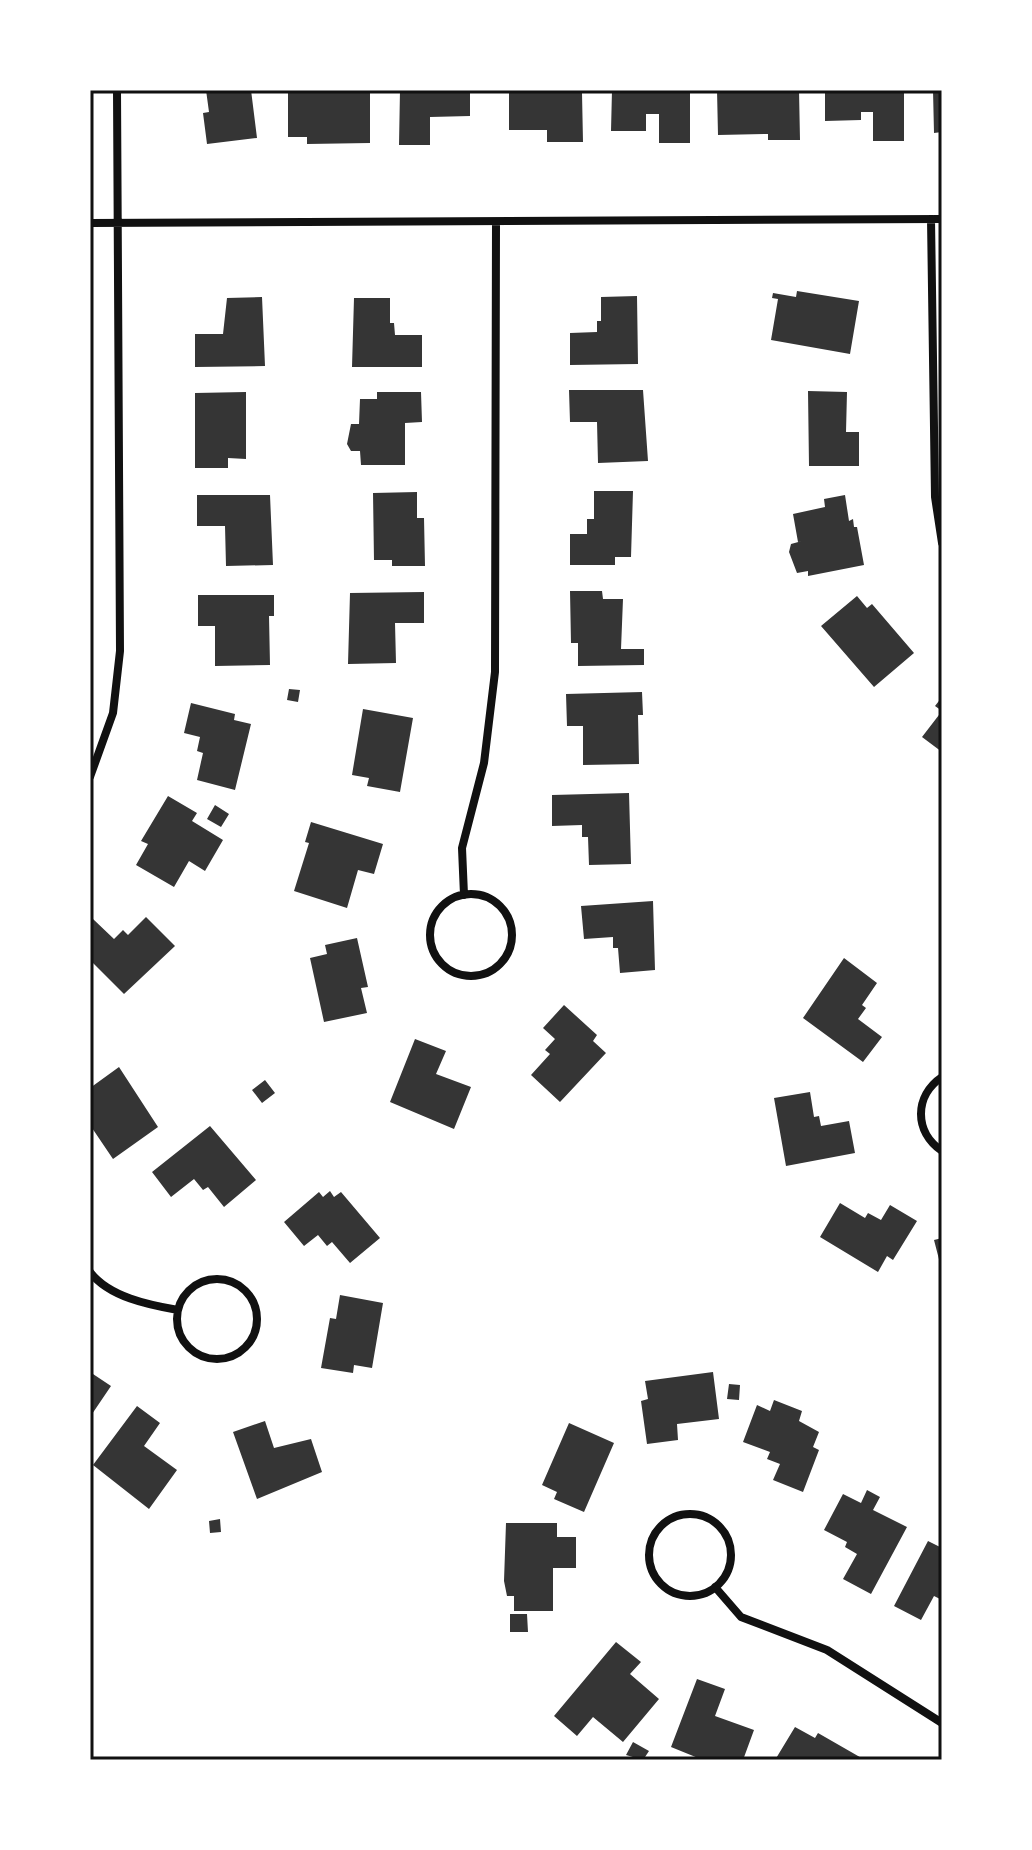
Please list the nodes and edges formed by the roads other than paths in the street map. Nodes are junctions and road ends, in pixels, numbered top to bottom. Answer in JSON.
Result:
{"nodes":[{"id":1,"x":117,"y":90,"type":"edge"},
{"id":2,"x":931,"y":219,"type":"junction"},
{"id":3,"x":942,"y":219,"type":"edge"},
{"id":4,"x":496,"y":222,"type":"junction"},
{"id":5,"x":90,"y":223,"type":"edge"},
{"id":6,"x":117,"y":223,"type":"junction"},
{"id":7,"x":942,"y":543,"type":"edge"},
{"id":8,"x":90,"y":777,"type":"edge"},
{"id":9,"x":464,"y":895,"type":"junction"},
{"id":10,"x":942,"y":1077,"type":"edge"},
{"id":11,"x":942,"y":1151,"type":"edge"},
{"id":12,"x":90,"y":1272,"type":"edge"},
{"id":13,"x":178,"y":1310,"type":"junction"},
{"id":14,"x":715,"y":1587,"type":"junction"},
{"id":15,"x":942,"y":1723,"type":"edge"}],
"edges":[{"from":1,"to":6,"type":"street"},
{"from":2,"to":3,"type":"street"},
{"from":2,"to":4,"type":"street"},
{"from":2,"to":7,"type":"street"},
{"from":4,"to":6,"type":"street"},
{"from":4,"to":9,"type":"street"},
{"from":5,"to":6,"type":"street"},
{"from":6,"to":8,"type":"street"},
{"from":9,"to":9,"type":"street"},
{"from":10,"to":11,"type":"street"},
{"from":12,"to":13,"type":"street"},
{"from":13,"to":13,"type":"street"},
{"from":14,"to":14,"type":"street"},
{"from":14,"to":15,"type":"street"}]}
